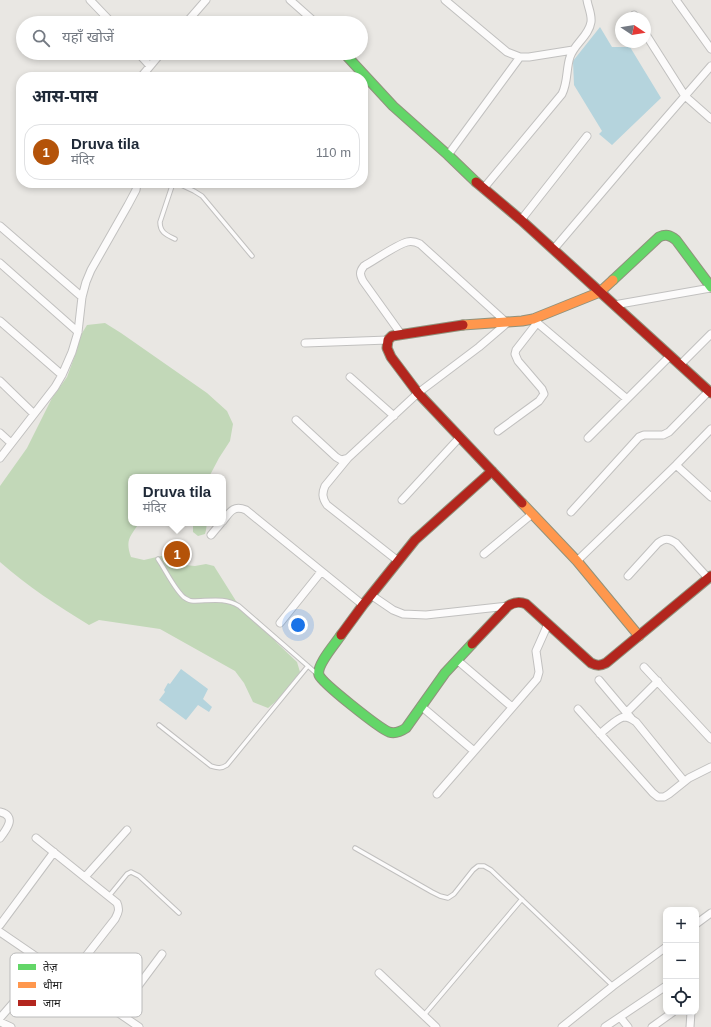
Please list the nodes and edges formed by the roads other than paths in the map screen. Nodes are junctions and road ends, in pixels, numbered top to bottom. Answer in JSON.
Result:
{"nodes":[{"id":1,"x":90,"y":0,"type":"edge"},
{"id":2,"x":206,"y":0,"type":"edge"},
{"id":3,"x":290,"y":0,"type":"edge"},
{"id":4,"x":446,"y":0,"type":"edge"},
{"id":5,"x":587,"y":0,"type":"edge"},
{"id":6,"x":676,"y":0,"type":"edge"},
{"id":7,"x":105,"y":16,"type":"edge"},
{"id":8,"x":192,"y":16,"type":"edge"},
{"id":9,"x":308,"y":16,"type":"edge"},
{"id":10,"x":651,"y":42,"type":"edge"},
{"id":11,"x":711,"y":49,"type":"edge"},
{"id":12,"x":573,"y":50,"type":"junction"},
{"id":13,"x":520,"y":57,"type":"junction"},
{"id":14,"x":144,"y":60,"type":"edge"},
{"id":15,"x":155,"y":60,"type":"edge"},
{"id":16,"x":350,"y":60,"type":"edge"},
{"id":17,"x":150,"y":66,"type":"junction"},
{"id":18,"x":711,"y":66,"type":"edge"},
{"id":19,"x":145,"y":72,"type":"edge"},
{"id":20,"x":362,"y":72,"type":"edge"},
{"id":21,"x":368,"y":79,"type":"edge"},
{"id":22,"x":685,"y":96,"type":"junction"},
{"id":23,"x":711,"y":119,"type":"edge"},
{"id":24,"x":587,"y":136,"type":"dead end"},
{"id":25,"x":448,"y":155,"type":"junction"},
{"id":26,"x":136,"y":188,"type":"edge"},
{"id":27,"x":171,"y":188,"type":"edge"},
{"id":28,"x":189,"y":188,"type":"edge"},
{"id":29,"x":483,"y":189,"type":"junction"},
{"id":30,"x":521,"y":220,"type":"junction"},
{"id":31,"x":0,"y":226,"type":"edge"},
{"id":32,"x":176,"y":239,"type":"dead end"},
{"id":33,"x":553,"y":250,"type":"junction"},
{"id":34,"x":252,"y":256,"type":"dead end"},
{"id":35,"x":0,"y":263,"type":"edge"},
{"id":36,"x":711,"y":287,"type":"edge"},
{"id":37,"x":600,"y":292,"type":"junction"},
{"id":38,"x":82,"y":297,"type":"junction"},
{"id":39,"x":614,"y":305,"type":"junction"},
{"id":40,"x":0,"y":321,"type":"edge"},
{"id":41,"x":535,"y":321,"type":"junction"},
{"id":42,"x":507,"y":323,"type":"junction"},
{"id":43,"x":78,"y":332,"type":"junction"},
{"id":44,"x":401,"y":334,"type":"junction"},
{"id":45,"x":711,"y":334,"type":"edge"},
{"id":46,"x":388,"y":340,"type":"junction"},
{"id":47,"x":305,"y":343,"type":"dead end"},
{"id":48,"x":670,"y":356,"type":"junction"},
{"id":49,"x":680,"y":365,"type":"junction"},
{"id":50,"x":62,"y":375,"type":"junction"},
{"id":51,"x":350,"y":377,"type":"dead end"},
{"id":52,"x":0,"y":381,"type":"edge"},
{"id":53,"x":710,"y":392,"type":"edge"},
{"id":54,"x":418,"y":393,"type":"junction"},
{"id":55,"x":627,"y":398,"type":"junction"},
{"id":56,"x":34,"y":414,"type":"junction"},
{"id":57,"x":394,"y":416,"type":"junction"},
{"id":58,"x":296,"y":420,"type":"dead end"},
{"id":59,"x":711,"y":429,"type":"edge"},
{"id":60,"x":498,"y":431,"type":"dead end"},
{"id":61,"x":0,"y":433,"type":"edge"},
{"id":62,"x":460,"y":437,"type":"junction"},
{"id":63,"x":588,"y":438,"type":"dead end"},
{"id":64,"x":11,"y":443,"type":"junction"},
{"id":65,"x":0,"y":458,"type":"edge"},
{"id":66,"x":348,"y":458,"type":"junction"},
{"id":67,"x":676,"y":465,"type":"junction"},
{"id":68,"x":492,"y":471,"type":"junction"},
{"id":69,"x":711,"y":497,"type":"edge"},
{"id":70,"x":402,"y":500,"type":"dead end"},
{"id":71,"x":571,"y":512,"type":"dead end"},
{"id":72,"x":532,"y":514,"type":"junction"},
{"id":73,"x":226,"y":518,"type":"edge"},
{"id":74,"x":219,"y":526,"type":"edge"},
{"id":75,"x":212,"y":535,"type":"dead end"},
{"id":76,"x":484,"y":554,"type":"dead end"},
{"id":77,"x":158,"y":559,"type":"dead end"},
{"id":78,"x":398,"y":561,"type":"junction"},
{"id":79,"x":576,"y":561,"type":"junction"},
{"id":80,"x":321,"y":572,"type":"junction"},
{"id":81,"x":628,"y":576,"type":"dead end"},
{"id":82,"x":709,"y":577,"type":"edge"},
{"id":83,"x":372,"y":595,"type":"junction"},
{"id":84,"x":363,"y":605,"type":"junction"},
{"id":85,"x":508,"y":606,"type":"junction"},
{"id":86,"x":280,"y":623,"type":"dead end"},
{"id":87,"x":548,"y":624,"type":"junction"},
{"id":88,"x":639,"y":636,"type":"junction"},
{"id":89,"x":457,"y":660,"type":"junction"},
{"id":90,"x":308,"y":666,"type":"junction"},
{"id":91,"x":644,"y":667,"type":"dead end"},
{"id":92,"x":319,"y":675,"type":"junction"},
{"id":93,"x":599,"y":680,"type":"dead end"},
{"id":94,"x":658,"y":681,"type":"junction"},
{"id":95,"x":421,"y":706,"type":"junction"},
{"id":96,"x":512,"y":707,"type":"junction"},
{"id":97,"x":578,"y":709,"type":"dead end"},
{"id":98,"x":629,"y":716,"type":"junction"},
{"id":99,"x":160,"y":725,"type":"dead end"},
{"id":100,"x":600,"y":734,"type":"junction"},
{"id":101,"x":711,"y":739,"type":"edge"},
{"id":102,"x":474,"y":751,"type":"junction"},
{"id":103,"x":711,"y":767,"type":"edge"},
{"id":104,"x":684,"y":781,"type":"junction"},
{"id":105,"x":437,"y":794,"type":"dead end"},
{"id":106,"x":0,"y":812,"type":"edge"},
{"id":107,"x":127,"y":830,"type":"dead end"},
{"id":108,"x":0,"y":838,"type":"edge"},
{"id":109,"x":36,"y":838,"type":"dead end"},
{"id":110,"x":355,"y":848,"type":"dead end"},
{"id":111,"x":54,"y":852,"type":"junction"},
{"id":112,"x":85,"y":877,"type":"junction"},
{"id":113,"x":109,"y":896,"type":"junction"},
{"id":114,"x":522,"y":899,"type":"junction"},
{"id":115,"x":178,"y":913,"type":"dead end"},
{"id":116,"x":711,"y":913,"type":"edge"},
{"id":117,"x":699,"y":922,"type":"edge"},
{"id":118,"x":0,"y":925,"type":"edge"},
{"id":119,"x":0,"y":932,"type":"edge"},
{"id":120,"x":663,"y":948,"type":"edge"},
{"id":121,"x":31,"y":953,"type":"edge"},
{"id":122,"x":88,"y":953,"type":"edge"},
{"id":123,"x":162,"y":954,"type":"dead end"},
{"id":124,"x":379,"y":973,"type":"dead end"},
{"id":125,"x":142,"y":981,"type":"edge"},
{"id":126,"x":613,"y":986,"type":"junction"},
{"id":127,"x":663,"y":988,"type":"edge"},
{"id":128,"x":10,"y":1007,"type":"edge"},
{"id":129,"x":424,"y":1015,"type":"junction"},
{"id":130,"x":669,"y":1015,"type":"edge"},
{"id":131,"x":690,"y":1015,"type":"edge"},
{"id":132,"x":124,"y":1017,"type":"edge"},
{"id":133,"x":620,"y":1017,"type":"junction"},
{"id":134,"x":0,"y":1018,"type":"edge"},
{"id":135,"x":0,"y":1022,"type":"edge"},
{"id":136,"x":11,"y":1027,"type":"edge"},
{"id":137,"x":139,"y":1027,"type":"edge"},
{"id":138,"x":436,"y":1027,"type":"edge"},
{"id":139,"x":562,"y":1027,"type":"edge"},
{"id":140,"x":605,"y":1027,"type":"edge"},
{"id":141,"x":628,"y":1027,"type":"edge"},
{"id":142,"x":652,"y":1027,"type":"edge"},
{"id":143,"x":690,"y":1027,"type":"edge"}],
"edges":[{"from":1,"to":7,"type":"street"},
{"from":2,"to":8,"type":"street"},
{"from":3,"to":9,"type":"street"},
{"from":4,"to":13,"type":"street"},
{"from":5,"to":12,"type":"street"},
{"from":6,"to":11,"type":"street"},
{"from":10,"to":22,"type":"street"},
{"from":12,"to":13,"type":"street"},
{"from":12,"to":29,"type":"street"},
{"from":13,"to":25,"type":"street"},
{"from":14,"to":17,"type":"street"},
{"from":15,"to":17,"type":"street"},
{"from":16,"to":20,"type":"street"},
{"from":17,"to":19,"type":"street"},
{"from":18,"to":22,"type":"street"},
{"from":21,"to":25,"type":"street"},
{"from":22,"to":23,"type":"street"},
{"from":22,"to":33,"type":"street"},
{"from":24,"to":30,"type":"street"},
{"from":25,"to":29,"type":"street"},
{"from":26,"to":38,"type":"street"},
{"from":27,"to":32,"type":"lane"},
{"from":28,"to":34,"type":"lane"},
{"from":29,"to":30,"type":"street"},
{"from":30,"to":33,"type":"street"},
{"from":31,"to":38,"type":"street"},
{"from":33,"to":37,"type":"street"},
{"from":35,"to":43,"type":"street"},
{"from":36,"to":37,"type":"street"},
{"from":36,"to":39,"type":"street"},
{"from":37,"to":39,"type":"street"},
{"from":37,"to":41,"type":"street"},
{"from":38,"to":43,"type":"street"},
{"from":39,"to":48,"type":"street"},
{"from":40,"to":50,"type":"street"},
{"from":41,"to":42,"type":"street"},
{"from":41,"to":55,"type":"street"},
{"from":41,"to":60,"type":"street"},
{"from":42,"to":44,"type":"street"},
{"from":42,"to":44,"type":"street"},
{"from":42,"to":54,"type":"street"},
{"from":43,"to":50,"type":"street"},
{"from":44,"to":46,"type":"street"},
{"from":45,"to":49,"type":"street"},
{"from":46,"to":47,"type":"street"},
{"from":46,"to":54,"type":"street"},
{"from":48,"to":49,"type":"street"},
{"from":48,"to":55,"type":"street"},
{"from":49,"to":53,"type":"street"},
{"from":50,"to":56,"type":"street"},
{"from":51,"to":57,"type":"street"},
{"from":52,"to":56,"type":"street"},
{"from":53,"to":71,"type":"street"},
{"from":54,"to":57,"type":"street"},
{"from":54,"to":62,"type":"street"},
{"from":55,"to":63,"type":"street"},
{"from":56,"to":64,"type":"street"},
{"from":57,"to":66,"type":"street"},
{"from":58,"to":66,"type":"street"},
{"from":59,"to":67,"type":"street"},
{"from":61,"to":64,"type":"street"},
{"from":62,"to":68,"type":"street"},
{"from":62,"to":70,"type":"street"},
{"from":64,"to":65,"type":"street"},
{"from":66,"to":78,"type":"street"},
{"from":67,"to":69,"type":"street"},
{"from":67,"to":79,"type":"street"},
{"from":68,"to":72,"type":"street"},
{"from":68,"to":78,"type":"street"},
{"from":72,"to":76,"type":"street"},
{"from":72,"to":79,"type":"street"},
{"from":73,"to":80,"type":"street"},
{"from":74,"to":75,"type":"street"},
{"from":77,"to":90,"type":"lane"},
{"from":78,"to":83,"type":"street"},
{"from":79,"to":88,"type":"street"},
{"from":80,"to":84,"type":"street"},
{"from":80,"to":86,"type":"street"},
{"from":81,"to":82,"type":"street"},
{"from":82,"to":88,"type":"street"},
{"from":83,"to":84,"type":"street"},
{"from":83,"to":85,"type":"street"},
{"from":84,"to":92,"type":"street"},
{"from":85,"to":87,"type":"street"},
{"from":85,"to":89,"type":"street"},
{"from":87,"to":88,"type":"street"},
{"from":87,"to":96,"type":"street"},
{"from":89,"to":95,"type":"street"},
{"from":89,"to":96,"type":"street"},
{"from":90,"to":92,"type":"lane"},
{"from":90,"to":99,"type":"lane"},
{"from":91,"to":94,"type":"street"},
{"from":92,"to":95,"type":"street"},
{"from":93,"to":98,"type":"street"},
{"from":94,"to":98,"type":"street"},
{"from":94,"to":101,"type":"street"},
{"from":95,"to":102,"type":"street"},
{"from":96,"to":102,"type":"street"},
{"from":97,"to":100,"type":"street"},
{"from":98,"to":100,"type":"street"},
{"from":98,"to":104,"type":"street"},
{"from":100,"to":104,"type":"street"},
{"from":102,"to":105,"type":"street"},
{"from":103,"to":104,"type":"street"},
{"from":106,"to":108,"type":"street"},
{"from":107,"to":112,"type":"street"},
{"from":109,"to":111,"type":"street"},
{"from":110,"to":114,"type":"lane"},
{"from":111,"to":112,"type":"street"},
{"from":111,"to":118,"type":"street"},
{"from":112,"to":113,"type":"street"},
{"from":113,"to":115,"type":"lane"},
{"from":113,"to":122,"type":"street"},
{"from":114,"to":126,"type":"lane"},
{"from":114,"to":129,"type":"lane"},
{"from":116,"to":117,"type":"street"},
{"from":119,"to":121,"type":"street"},
{"from":120,"to":126,"type":"street"},
{"from":123,"to":125,"type":"street"},
{"from":124,"to":129,"type":"street"},
{"from":126,"to":139,"type":"street"},
{"from":127,"to":133,"type":"street"},
{"from":128,"to":134,"type":"street"},
{"from":129,"to":138,"type":"street"},
{"from":130,"to":142,"type":"street"},
{"from":131,"to":143,"type":"street"},
{"from":132,"to":137,"type":"street"},
{"from":133,"to":140,"type":"street"},
{"from":133,"to":141,"type":"street"},
{"from":135,"to":136,"type":"street"}]}
